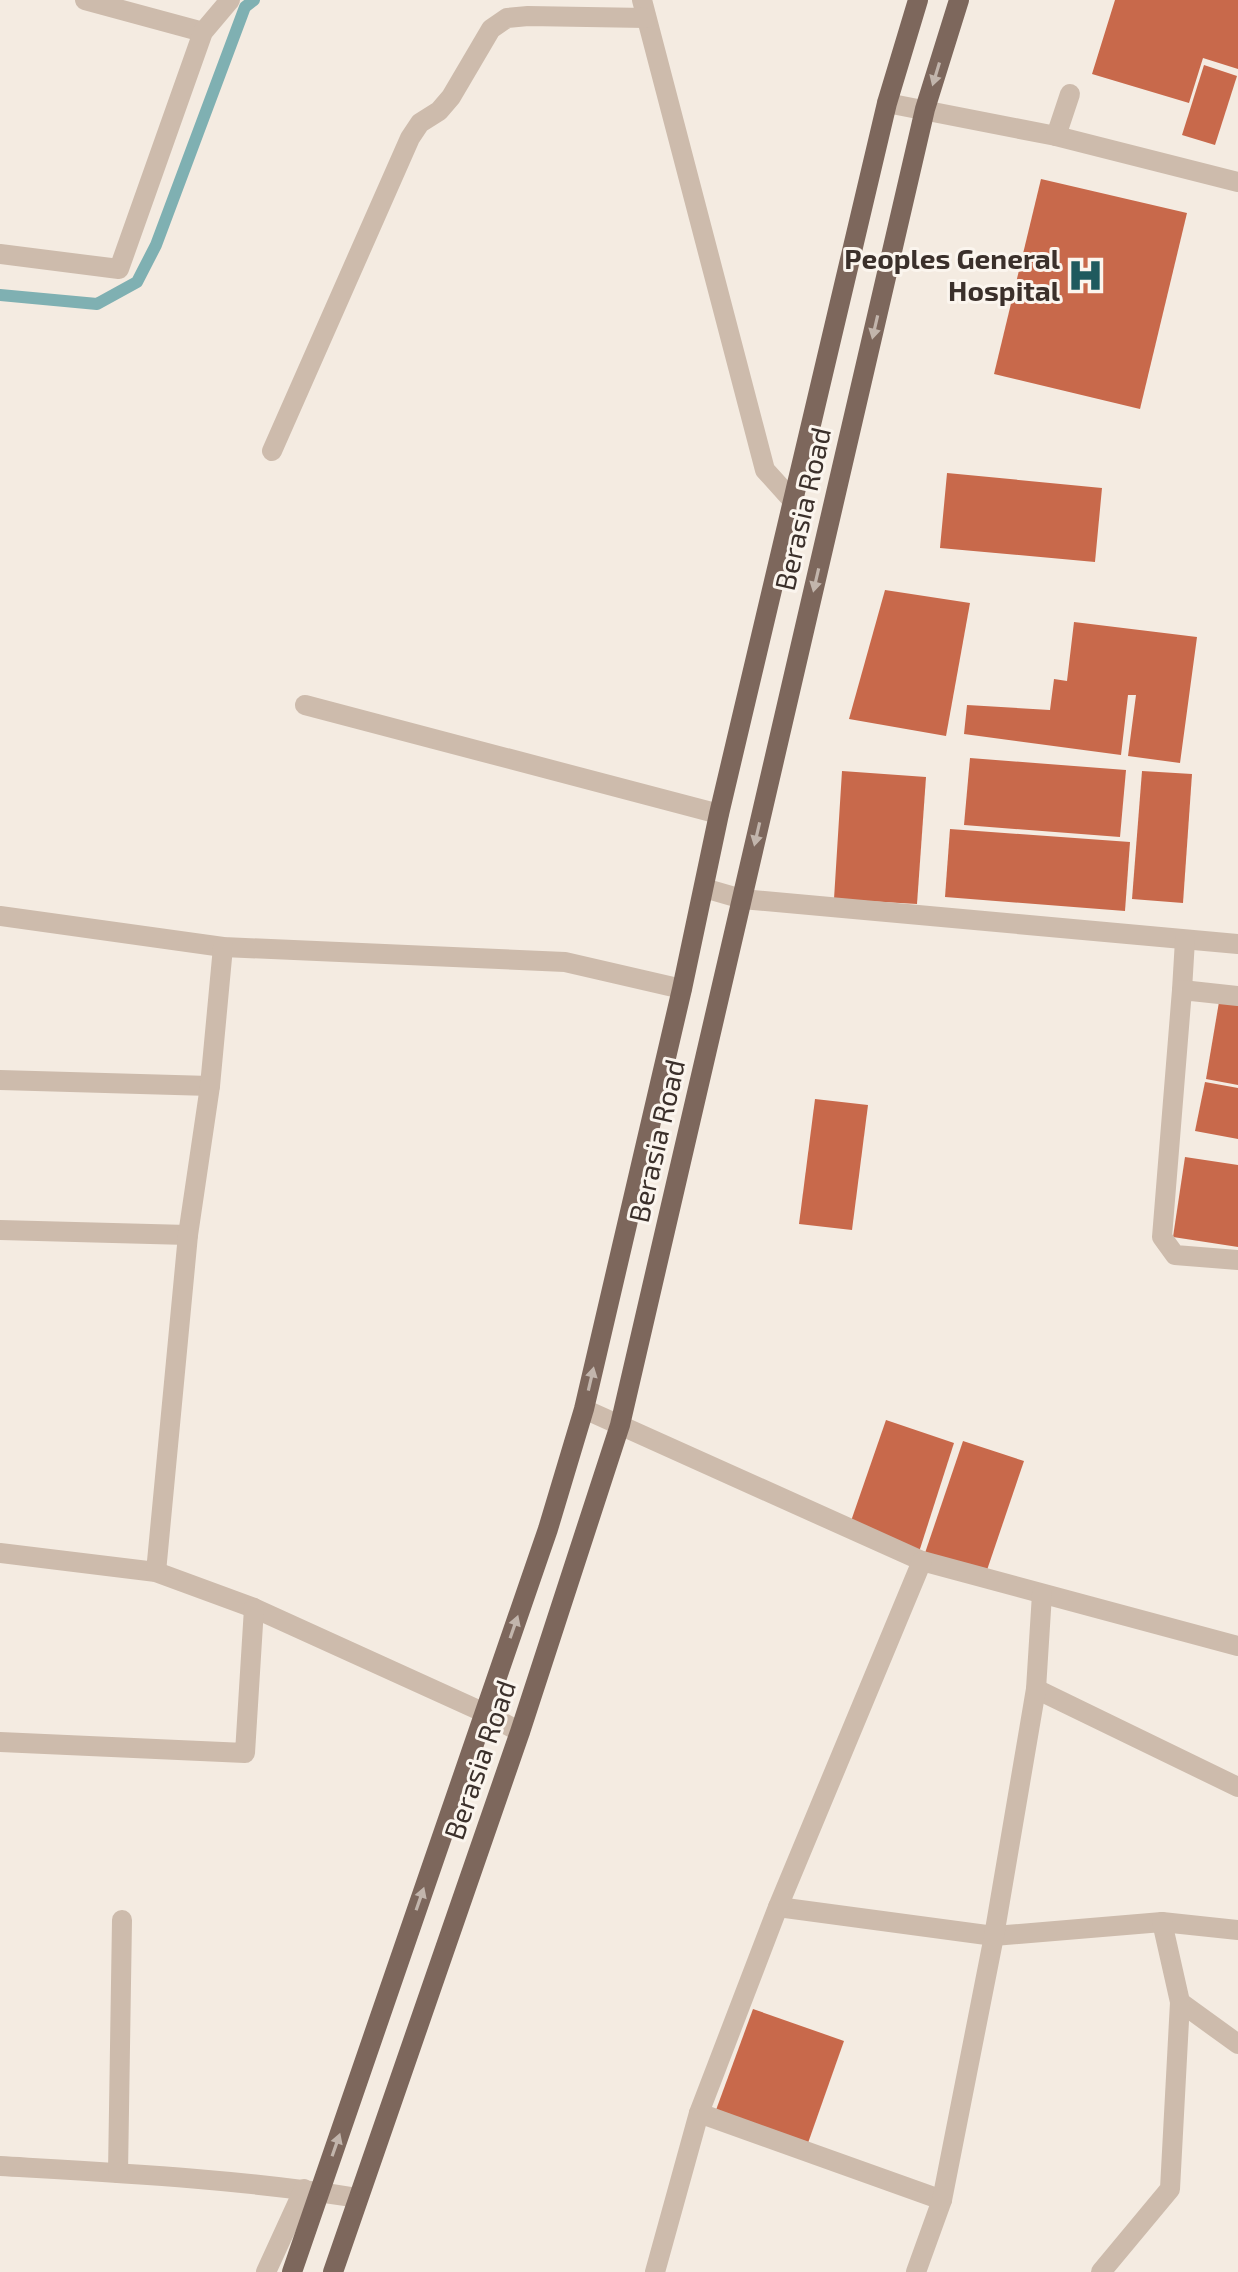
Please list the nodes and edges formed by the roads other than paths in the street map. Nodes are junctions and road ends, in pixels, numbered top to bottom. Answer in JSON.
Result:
{"nodes":[{"id":1,"x":85,"y":0,"type":"edge"},
{"id":2,"x":230,"y":0,"type":"edge"},
{"id":3,"x":918,"y":0,"type":"edge"},
{"id":4,"x":959,"y":0,"type":"edge"},
{"id":5,"x":644,"y":9,"type":"edge"},
{"id":6,"x":203,"y":32,"type":"junction"},
{"id":7,"x":1070,"y":94,"type":"dead end"},
{"id":8,"x":887,"y":103,"type":"junction"},
{"id":9,"x":925,"y":109,"type":"junction"},
{"id":10,"x":1056,"y":136,"type":"junction"},
{"id":11,"x":1238,"y":182,"type":"edge"},
{"id":12,"x":0,"y":254,"type":"edge"},
{"id":13,"x":272,"y":451,"type":"dead end"},
{"id":14,"x":793,"y":501,"type":"junction"},
{"id":15,"x":305,"y":705,"type":"dead end"},
{"id":16,"x":719,"y":814,"type":"junction"},
{"id":17,"x":704,"y":888,"type":"junction"},
{"id":18,"x":742,"y":899,"type":"junction"},
{"id":19,"x":0,"y":916,"type":"edge"},
{"id":20,"x":1185,"y":940,"type":"junction"},
{"id":21,"x":1238,"y":944,"type":"edge"},
{"id":22,"x":223,"y":947,"type":"junction"},
{"id":23,"x":682,"y":989,"type":"junction"},
{"id":24,"x":1182,"y":990,"type":"junction"},
{"id":25,"x":1238,"y":996,"type":"edge"},
{"id":26,"x":0,"y":1080,"type":"edge"},
{"id":27,"x":210,"y":1086,"type":"junction"},
{"id":28,"x":0,"y":1230,"type":"edge"},
{"id":29,"x":188,"y":1235,"type":"junction"},
{"id":30,"x":1238,"y":1260,"type":"edge"},
{"id":31,"x":584,"y":1409,"type":"junction"},
{"id":32,"x":620,"y":1425,"type":"junction"},
{"id":33,"x":0,"y":1553,"type":"edge"},
{"id":34,"x":922,"y":1561,"type":"junction"},
{"id":35,"x":156,"y":1572,"type":"junction"},
{"id":36,"x":1042,"y":1594,"type":"junction"},
{"id":37,"x":254,"y":1608,"type":"junction"},
{"id":38,"x":1238,"y":1646,"type":"edge"},
{"id":39,"x":1036,"y":1689,"type":"junction"},
{"id":40,"x":485,"y":1713,"type":"junction"},
{"id":41,"x":520,"y":1732,"type":"junction"},
{"id":42,"x":0,"y":1742,"type":"edge"},
{"id":43,"x":1238,"y":1787,"type":"edge"},
{"id":44,"x":778,"y":1907,"type":"junction"},
{"id":45,"x":122,"y":1920,"type":"dead end"},
{"id":46,"x":1162,"y":1922,"type":"junction"},
{"id":47,"x":1238,"y":1930,"type":"edge"},
{"id":48,"x":994,"y":1936,"type":"junction"},
{"id":49,"x":1180,"y":2002,"type":"junction"},
{"id":50,"x":1238,"y":2044,"type":"edge"},
{"id":51,"x":699,"y":2113,"type":"junction"},
{"id":52,"x":0,"y":2166,"type":"edge"},
{"id":53,"x":118,"y":2173,"type":"junction"},
{"id":54,"x":312,"y":2190,"type":"junction"},
{"id":55,"x":358,"y":2198,"type":"junction"},
{"id":56,"x":942,"y":2200,"type":"junction"},
{"id":57,"x":266,"y":2272,"type":"edge"},
{"id":58,"x":292,"y":2272,"type":"edge"},
{"id":59,"x":333,"y":2272,"type":"edge"},
{"id":60,"x":655,"y":2272,"type":"edge"},
{"id":61,"x":916,"y":2272,"type":"edge"},
{"id":62,"x":1101,"y":2272,"type":"edge"}],
"edges":[{"from":1,"to":6,"type":"street"},
{"from":2,"to":6,"type":"street"},
{"from":3,"to":8,"type":"main road","name":"Berasia Road"},
{"from":4,"to":9,"type":"main road","name":"Berasia Road","one_way":true},
{"from":5,"to":13,"type":"street"},
{"from":5,"to":14,"type":"street"},
{"from":6,"to":12,"type":"street"},
{"from":7,"to":10,"type":"street"},
{"from":8,"to":9,"type":"street"},
{"from":8,"to":14,"type":"main road","name":"Berasia Road"},
{"from":9,"to":10,"type":"street"},
{"from":9,"to":18,"type":"main road","name":"Berasia Road","one_way":true},
{"from":10,"to":11,"type":"street"},
{"from":14,"to":16,"type":"main road","name":"Berasia Road"},
{"from":15,"to":16,"type":"street"},
{"from":16,"to":17,"type":"main road","name":"Berasia Road"},
{"from":17,"to":18,"type":"street"},
{"from":17,"to":23,"type":"main road","name":"Berasia Road"},
{"from":18,"to":20,"type":"street"},
{"from":18,"to":32,"type":"main road","name":"Berasia Road"},
{"from":19,"to":22,"type":"street"},
{"from":20,"to":21,"type":"street"},
{"from":20,"to":24,"type":"street"},
{"from":22,"to":23,"type":"street"},
{"from":22,"to":27,"type":"street"},
{"from":31,"to":23,"type":"main road","name":"Berasia Road","one_way":true},
{"from":24,"to":25,"type":"street"},
{"from":24,"to":30,"type":"street"},
{"from":26,"to":27,"type":"street"},
{"from":27,"to":29,"type":"street"},
{"from":28,"to":29,"type":"street"},
{"from":29,"to":35,"type":"street"},
{"from":31,"to":32,"type":"street"},
{"from":40,"to":31,"type":"main road","name":"Berasia Road","one_way":true},
{"from":32,"to":34,"type":"street"},
{"from":32,"to":41,"type":"main road","name":"Berasia Road"},
{"from":33,"to":35,"type":"street"},
{"from":34,"to":36,"type":"street"},
{"from":34,"to":44,"type":"street"},
{"from":35,"to":37,"type":"street"},
{"from":36,"to":38,"type":"street"},
{"from":36,"to":39,"type":"street"},
{"from":37,"to":40,"type":"street"},
{"from":37,"to":42,"type":"street"},
{"from":39,"to":43,"type":"street"},
{"from":39,"to":48,"type":"street"},
{"from":40,"to":41,"type":"street"},
{"from":54,"to":40,"type":"main road","name":"Berasia Road","one_way":true},
{"from":41,"to":55,"type":"main road","name":"Berasia Road"},
{"from":44,"to":48,"type":"street"},
{"from":44,"to":51,"type":"street"},
{"from":45,"to":53,"type":"street"},
{"from":46,"to":47,"type":"street"},
{"from":46,"to":48,"type":"street"},
{"from":46,"to":49,"type":"street"},
{"from":48,"to":56,"type":"street"},
{"from":49,"to":50,"type":"street"},
{"from":49,"to":62,"type":"street"},
{"from":51,"to":56,"type":"street"},
{"from":51,"to":60,"type":"street"},
{"from":52,"to":53,"type":"street"},
{"from":53,"to":54,"type":"street"},
{"from":54,"to":55,"type":"street"},
{"from":54,"to":57,"type":"street"},
{"from":54,"to":58,"type":"main road","name":"Berasia Road"},
{"from":55,"to":59,"type":"main road","name":"Berasia Road"},
{"from":56,"to":61,"type":"street"}]}
